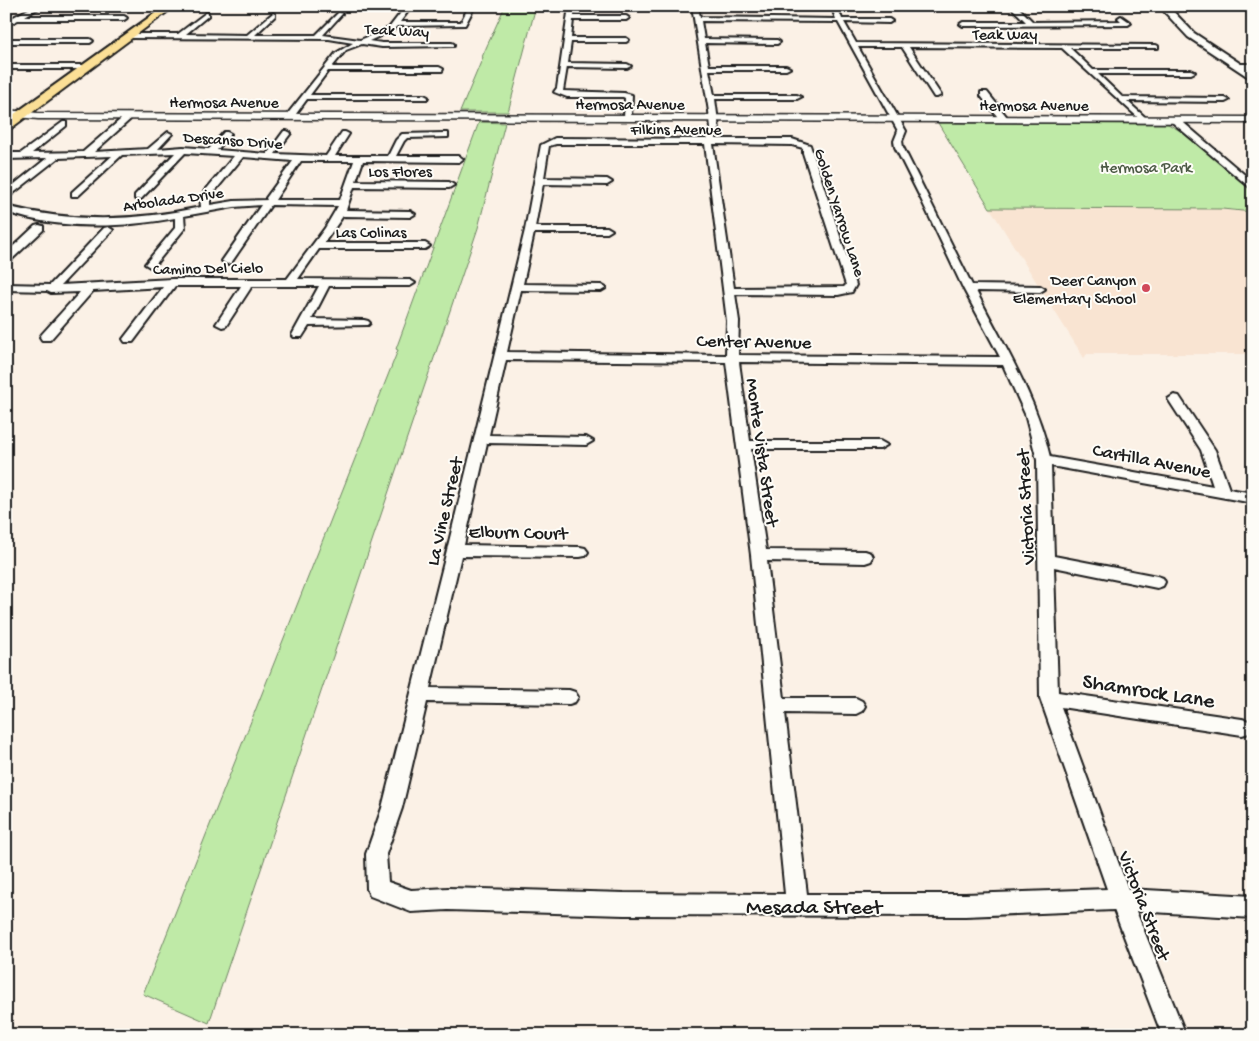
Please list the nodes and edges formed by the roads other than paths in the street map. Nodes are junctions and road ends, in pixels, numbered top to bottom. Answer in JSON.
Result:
{"nodes":[{"id":1,"x":39,"y":6,"type":"edge"},
{"id":2,"x":171,"y":6,"type":"edge"},
{"id":3,"x":409,"y":6,"type":"edge"},
{"id":4,"x":472,"y":6,"type":"edge"},
{"id":5,"x":572,"y":6,"type":"edge"},
{"id":6,"x":1013,"y":6,"type":"edge"},
{"id":7,"x":1163,"y":6,"type":"edge"},
{"id":8,"x":696,"y":12,"type":"edge"},
{"id":9,"x":839,"y":13,"type":"edge"},
{"id":10,"x":207,"y":14,"type":"dead end"},
{"id":11,"x":273,"y":14,"type":"dead end"},
{"id":12,"x":339,"y":14,"type":"dead end"},
{"id":13,"x":17,"y":18,"type":"junction"},
{"id":14,"x":124,"y":18,"type":"dead end"},
{"id":15,"x":570,"y":18,"type":"junction"},
{"id":16,"x":626,"y":18,"type":"dead end"},
{"id":17,"x":1121,"y":18,"type":"dead end"},
{"id":18,"x":889,"y":21,"type":"dead end"},
{"id":19,"x":6,"y":24,"type":"edge"},
{"id":20,"x":397,"y":24,"type":"junction"},
{"id":21,"x":1033,"y":25,"type":"junction"},
{"id":22,"x":970,"y":32,"type":"dead end"},
{"id":23,"x":130,"y":36,"type":"junction"},
{"id":24,"x":180,"y":36,"type":"junction"},
{"id":25,"x":248,"y":37,"type":"junction"},
{"id":26,"x":318,"y":37,"type":"junction"},
{"id":27,"x":976,"y":39,"type":"dead end"},
{"id":28,"x":568,"y":40,"type":"junction"},
{"id":29,"x":626,"y":40,"type":"dead end"},
{"id":30,"x":6,"y":41,"type":"edge"},
{"id":31,"x":90,"y":41,"type":"dead end"},
{"id":32,"x":700,"y":41,"type":"junction"},
{"id":33,"x":362,"y":42,"type":"junction"},
{"id":34,"x":777,"y":42,"type":"dead end"},
{"id":35,"x":452,"y":45,"type":"dead end"},
{"id":36,"x":853,"y":45,"type":"junction"},
{"id":37,"x":904,"y":45,"type":"junction"},
{"id":38,"x":982,"y":46,"type":"junction"},
{"id":39,"x":1064,"y":47,"type":"junction"},
{"id":40,"x":1156,"y":48,"type":"dead end"},
{"id":41,"x":564,"y":66,"type":"junction"},
{"id":42,"x":627,"y":66,"type":"dead end"},
{"id":43,"x":6,"y":67,"type":"edge"},
{"id":44,"x":88,"y":67,"type":"junction"},
{"id":45,"x":1238,"y":67,"type":"junction"},
{"id":46,"x":1253,"y":67,"type":"edge"},
{"id":47,"x":706,"y":68,"type":"junction"},
{"id":48,"x":786,"y":68,"type":"dead end"},
{"id":49,"x":439,"y":69,"type":"dead end"},
{"id":50,"x":326,"y":70,"type":"junction"},
{"id":51,"x":1091,"y":72,"type":"junction"},
{"id":52,"x":1191,"y":72,"type":"dead end"},
{"id":53,"x":1253,"y":77,"type":"edge"},
{"id":54,"x":984,"y":94,"type":"dead end"},
{"id":55,"x":937,"y":95,"type":"dead end"},
{"id":56,"x":304,"y":97,"type":"junction"},
{"id":57,"x":424,"y":97,"type":"dead end"},
{"id":58,"x":711,"y":97,"type":"junction"},
{"id":59,"x":797,"y":97,"type":"dead end"},
{"id":60,"x":1121,"y":99,"type":"junction"},
{"id":61,"x":1225,"y":100,"type":"dead end"},
{"id":62,"x":6,"y":114,"type":"edge"},
{"id":63,"x":21,"y":115,"type":"junction"},
{"id":64,"x":290,"y":116,"type":"junction"},
{"id":65,"x":628,"y":118,"type":"junction"},
{"id":66,"x":714,"y":118,"type":"junction"},
{"id":67,"x":127,"y":119,"type":"junction"},
{"id":68,"x":896,"y":119,"type":"junction"},
{"id":69,"x":1004,"y":119,"type":"junction"},
{"id":70,"x":1144,"y":120,"type":"junction"},
{"id":71,"x":1175,"y":120,"type":"junction"},
{"id":72,"x":1253,"y":120,"type":"edge"},
{"id":73,"x":63,"y":124,"type":"dead end"},
{"id":74,"x":6,"y":126,"type":"edge"},
{"id":75,"x":287,"y":133,"type":"dead end"},
{"id":76,"x":168,"y":134,"type":"dead end"},
{"id":77,"x":227,"y":134,"type":"dead end"},
{"id":78,"x":345,"y":134,"type":"dead end"},
{"id":79,"x":445,"y":135,"type":"dead end"},
{"id":80,"x":549,"y":142,"type":"joint"},
{"id":81,"x":709,"y":143,"type":"junction"},
{"id":82,"x":802,"y":144,"type":"joint"},
{"id":83,"x":183,"y":150,"type":"junction"},
{"id":84,"x":151,"y":151,"type":"junction"},
{"id":85,"x":212,"y":151,"type":"junction"},
{"id":86,"x":120,"y":153,"type":"junction"},
{"id":87,"x":241,"y":154,"type":"junction"},
{"id":88,"x":85,"y":155,"type":"junction"},
{"id":89,"x":6,"y":156,"type":"edge"},
{"id":90,"x":23,"y":156,"type":"junction"},
{"id":91,"x":55,"y":156,"type":"junction"},
{"id":92,"x":269,"y":157,"type":"junction"},
{"id":93,"x":300,"y":158,"type":"junction"},
{"id":94,"x":329,"y":158,"type":"junction"},
{"id":95,"x":360,"y":158,"type":"junction"},
{"id":96,"x":391,"y":158,"type":"junction"},
{"id":97,"x":459,"y":158,"type":"dead end"},
{"id":98,"x":540,"y":181,"type":"junction"},
{"id":99,"x":607,"y":182,"type":"dead end"},
{"id":100,"x":351,"y":184,"type":"junction"},
{"id":101,"x":449,"y":185,"type":"dead end"},
{"id":102,"x":1253,"y":187,"type":"edge"},
{"id":103,"x":75,"y":194,"type":"dead end"},
{"id":104,"x":6,"y":196,"type":"edge"},
{"id":105,"x":138,"y":198,"type":"dead end"},
{"id":106,"x":270,"y":200,"type":"junction"},
{"id":107,"x":345,"y":203,"type":"junction"},
{"id":108,"x":205,"y":205,"type":"dead end"},
{"id":109,"x":6,"y":210,"type":"edge"},
{"id":110,"x":339,"y":213,"type":"junction"},
{"id":111,"x":179,"y":214,"type":"junction"},
{"id":112,"x":410,"y":214,"type":"dead end"},
{"id":113,"x":39,"y":228,"type":"dead end"},
{"id":114,"x":108,"y":230,"type":"dead end"},
{"id":115,"x":530,"y":230,"type":"junction"},
{"id":116,"x":607,"y":230,"type":"dead end"},
{"id":117,"x":317,"y":246,"type":"junction"},
{"id":118,"x":424,"y":246,"type":"dead end"},
{"id":119,"x":6,"y":259,"type":"edge"},
{"id":120,"x":227,"y":261,"type":"dead end"},
{"id":121,"x":150,"y":264,"type":"dead end"},
{"id":122,"x":172,"y":282,"type":"junction"},
{"id":123,"x":249,"y":282,"type":"junction"},
{"id":124,"x":291,"y":282,"type":"junction"},
{"id":125,"x":326,"y":282,"type":"junction"},
{"id":126,"x":410,"y":283,"type":"dead end"},
{"id":127,"x":516,"y":287,"type":"junction"},
{"id":128,"x":601,"y":288,"type":"dead end"},
{"id":129,"x":968,"y":288,"type":"junction"},
{"id":130,"x":89,"y":289,"type":"junction"},
{"id":131,"x":1040,"y":289,"type":"dead end"},
{"id":132,"x":8,"y":290,"type":"edge"},
{"id":133,"x":51,"y":290,"type":"junction"},
{"id":134,"x":729,"y":291,"type":"junction"},
{"id":135,"x":305,"y":322,"type":"junction"},
{"id":136,"x":364,"y":323,"type":"dead end"},
{"id":137,"x":222,"y":324,"type":"dead end"},
{"id":138,"x":298,"y":336,"type":"dead end"},
{"id":139,"x":46,"y":337,"type":"dead end"},
{"id":140,"x":129,"y":339,"type":"dead end"},
{"id":141,"x":500,"y":356,"type":"junction"},
{"id":142,"x":732,"y":358,"type":"junction"},
{"id":143,"x":1008,"y":362,"type":"junction"},
{"id":144,"x":1174,"y":399,"type":"dead end"},
{"id":145,"x":481,"y":439,"type":"junction"},
{"id":146,"x":586,"y":442,"type":"dead end"},
{"id":147,"x":744,"y":445,"type":"junction"},
{"id":148,"x":880,"y":445,"type":"dead end"},
{"id":149,"x":1044,"y":460,"type":"junction"},
{"id":150,"x":1223,"y":493,"type":"junction"},
{"id":151,"x":1253,"y":498,"type":"edge"},
{"id":152,"x":455,"y":550,"type":"junction"},
{"id":153,"x":580,"y":552,"type":"dead end"},
{"id":154,"x":759,"y":555,"type":"junction"},
{"id":155,"x":865,"y":557,"type":"dead end"},
{"id":156,"x":1047,"y":560,"type":"junction"},
{"id":157,"x":1157,"y":582,"type":"dead end"},
{"id":158,"x":419,"y":695,"type":"junction"},
{"id":159,"x":569,"y":698,"type":"dead end"},
{"id":160,"x":1048,"y":698,"type":"junction"},
{"id":161,"x":776,"y":705,"type":"junction"},
{"id":162,"x":856,"y":706,"type":"dead end"},
{"id":163,"x":1242,"y":727,"type":"dead end"},
{"id":164,"x":378,"y":889,"type":"joint"},
{"id":165,"x":1122,"y":898,"type":"junction"},
{"id":166,"x":797,"y":905,"type":"junction"},
{"id":167,"x":1253,"y":907,"type":"edge"},
{"id":168,"x":1174,"y":1035,"type":"edge"}],
"edges":[{"from":1,"to":13,"type":"street"},
{"from":2,"to":23,"type":"main road"},
{"from":3,"to":20,"type":"street"},
{"from":4,"to":20,"type":"street"},
{"from":5,"to":15,"type":"street"},
{"from":6,"to":21,"type":"street"},
{"from":7,"to":45,"type":"main road"},
{"from":8,"to":9,"type":"street"},
{"from":8,"to":32,"type":"street","name":"Monte Vista Street"},
{"from":9,"to":18,"type":"street"},
{"from":9,"to":36,"type":"street","name":"Victoria Street"},
{"from":10,"to":24,"type":"street"},
{"from":11,"to":25,"type":"street"},
{"from":12,"to":26,"type":"street"},
{"from":13,"to":14,"type":"street"},
{"from":13,"to":19,"type":"street"},
{"from":15,"to":16,"type":"street"},
{"from":15,"to":28,"type":"street"},
{"from":17,"to":21,"type":"street"},
{"from":20,"to":33,"type":"street"},
{"from":21,"to":22,"type":"street"},
{"from":23,"to":24,"type":"street","name":"Teak Way"},
{"from":23,"to":44,"type":"main road"},
{"from":24,"to":25,"type":"street","name":"Teak Way"},
{"from":25,"to":26,"type":"street","name":"Teak Way"},
{"from":26,"to":33,"type":"street","name":"Teak Way"},
{"from":27,"to":38,"type":"street"},
{"from":28,"to":29,"type":"street"},
{"from":28,"to":41,"type":"street"},
{"from":30,"to":31,"type":"street"},
{"from":32,"to":34,"type":"street"},
{"from":32,"to":47,"type":"street","name":"Monte Vista Street"},
{"from":33,"to":35,"type":"street","name":"Teak Way"},
{"from":33,"to":50,"type":"street"},
{"from":36,"to":37,"type":"street","name":"Teak Way"},
{"from":36,"to":68,"type":"street","name":"Victoria Street"},
{"from":37,"to":38,"type":"street","name":"Teak Way"},
{"from":37,"to":55,"type":"street"},
{"from":38,"to":39,"type":"street","name":"Teak Way"},
{"from":39,"to":40,"type":"street","name":"Teak Way"},
{"from":39,"to":51,"type":"street"},
{"from":41,"to":42,"type":"street"},
{"from":41,"to":65,"type":"street"},
{"from":43,"to":44,"type":"street"},
{"from":44,"to":63,"type":"main road"},
{"from":45,"to":46,"type":"street"},
{"from":45,"to":53,"type":"main road"},
{"from":47,"to":48,"type":"street"},
{"from":47,"to":58,"type":"street","name":"Monte Vista Street"},
{"from":49,"to":50,"type":"street"},
{"from":50,"to":56,"type":"street"},
{"from":51,"to":52,"type":"street"},
{"from":51,"to":60,"type":"street"},
{"from":54,"to":69,"type":"street"},
{"from":56,"to":57,"type":"street"},
{"from":56,"to":64,"type":"street"},
{"from":58,"to":59,"type":"street"},
{"from":58,"to":66,"type":"street","name":"Monte Vista Street"},
{"from":60,"to":61,"type":"street"},
{"from":60,"to":70,"type":"street"},
{"from":62,"to":63,"type":"street","name":"Hermosa Avenue"},
{"from":63,"to":67,"type":"street","name":"Hermosa Avenue"},
{"from":63,"to":74,"type":"main road"},
{"from":64,"to":65,"type":"street","name":"Hermosa Avenue"},
{"from":64,"to":67,"type":"street","name":"Hermosa Avenue"},
{"from":65,"to":66,"type":"street","name":"Hermosa Avenue"},
{"from":66,"to":68,"type":"street","name":"Hermosa Avenue"},
{"from":66,"to":81,"type":"street","name":"Monte Vista Street"},
{"from":67,"to":88,"type":"street"},
{"from":68,"to":69,"type":"street","name":"Hermosa Avenue"},
{"from":68,"to":129,"type":"street","name":"Victoria Street"},
{"from":69,"to":70,"type":"street","name":"Hermosa Avenue"},
{"from":70,"to":71,"type":"street","name":"Hermosa Avenue"},
{"from":71,"to":72,"type":"street","name":"Hermosa Avenue"},
{"from":71,"to":102,"type":"street"},
{"from":73,"to":90,"type":"street"},
{"from":75,"to":92,"type":"street"},
{"from":76,"to":84,"type":"street"},
{"from":77,"to":85,"type":"street"},
{"from":78,"to":94,"type":"street"},
{"from":79,"to":96,"type":"street"},
{"from":80,"to":81,"type":"street","name":"Filkins Avenue"},
{"from":80,"to":98,"type":"street","name":"La Vine Street"},
{"from":81,"to":82,"type":"street","name":"Filkins Avenue"},
{"from":81,"to":134,"type":"street","name":"Monte Vista Street"},
{"from":82,"to":134,"type":"street","name":"Golden Yarrow Lane"},
{"from":83,"to":84,"type":"street","name":"Descanso Drive"},
{"from":83,"to":85,"type":"street","name":"Descanso Drive"},
{"from":83,"to":105,"type":"street"},
{"from":84,"to":86,"type":"street","name":"Descanso Drive"},
{"from":85,"to":87,"type":"street","name":"Descanso Drive"},
{"from":86,"to":88,"type":"street","name":"Descanso Drive"},
{"from":86,"to":103,"type":"street"},
{"from":87,"to":92,"type":"street","name":"Descanso Drive"},
{"from":87,"to":108,"type":"street"},
{"from":88,"to":91,"type":"street","name":"Descanso Drive"},
{"from":89,"to":90,"type":"street","name":"Descanso Drive"},
{"from":90,"to":91,"type":"street","name":"Descanso Drive"},
{"from":91,"to":104,"type":"street"},
{"from":92,"to":93,"type":"street","name":"Descanso Drive"},
{"from":93,"to":94,"type":"street","name":"Descanso Drive"},
{"from":93,"to":106,"type":"street"},
{"from":94,"to":95,"type":"street","name":"Descanso Drive"},
{"from":95,"to":96,"type":"street","name":"Descanso Drive"},
{"from":95,"to":100,"type":"street"},
{"from":96,"to":97,"type":"street","name":"Descanso Drive"},
{"from":98,"to":99,"type":"street"},
{"from":98,"to":115,"type":"street","name":"La Vine Street"},
{"from":100,"to":101,"type":"street","name":"Los Flores"},
{"from":100,"to":107,"type":"street"},
{"from":106,"to":107,"type":"street","name":"Arbolada Drive"},
{"from":106,"to":111,"type":"street","name":"Arbolada Drive"},
{"from":106,"to":120,"type":"street"},
{"from":107,"to":110,"type":"street"},
{"from":109,"to":111,"type":"street","name":"Arbolada Drive"},
{"from":110,"to":112,"type":"street"},
{"from":110,"to":117,"type":"street"},
{"from":111,"to":121,"type":"street"},
{"from":113,"to":119,"type":"street"},
{"from":114,"to":133,"type":"street"},
{"from":115,"to":116,"type":"street"},
{"from":115,"to":127,"type":"street","name":"La Vine Street"},
{"from":117,"to":118,"type":"street","name":"Las Colinas"},
{"from":117,"to":124,"type":"street"},
{"from":122,"to":123,"type":"street","name":"Camino Del Cielo"},
{"from":122,"to":130,"type":"street","name":"Camino Del Cielo"},
{"from":122,"to":140,"type":"street"},
{"from":123,"to":124,"type":"street","name":"Camino Del Cielo"},
{"from":123,"to":137,"type":"street"},
{"from":124,"to":125,"type":"street","name":"Camino Del Cielo"},
{"from":125,"to":126,"type":"street","name":"Camino Del Cielo"},
{"from":125,"to":135,"type":"street"},
{"from":127,"to":128,"type":"street"},
{"from":127,"to":141,"type":"street","name":"La Vine Street"},
{"from":129,"to":131,"type":"street"},
{"from":129,"to":143,"type":"street","name":"Victoria Street"},
{"from":130,"to":133,"type":"street","name":"Camino Del Cielo"},
{"from":130,"to":139,"type":"street"},
{"from":132,"to":133,"type":"street","name":"Camino Del Cielo"},
{"from":134,"to":142,"type":"street","name":"Monte Vista Street"},
{"from":135,"to":136,"type":"street"},
{"from":135,"to":138,"type":"street"},
{"from":141,"to":142,"type":"street","name":"Center Avenue"},
{"from":141,"to":145,"type":"street","name":"La Vine Street"},
{"from":142,"to":143,"type":"street","name":"Center Avenue"},
{"from":142,"to":147,"type":"street","name":"Monte Vista Street"},
{"from":143,"to":149,"type":"street","name":"Victoria Street"},
{"from":144,"to":150,"type":"street"},
{"from":145,"to":146,"type":"street"},
{"from":145,"to":152,"type":"street","name":"La Vine Street"},
{"from":147,"to":148,"type":"street"},
{"from":147,"to":154,"type":"street","name":"Monte Vista Street"},
{"from":149,"to":150,"type":"street","name":"Cartilla Avenue"},
{"from":149,"to":156,"type":"street","name":"Victoria Street"},
{"from":150,"to":151,"type":"street","name":"Cartilla Avenue"},
{"from":152,"to":153,"type":"street","name":"Elburn Court"},
{"from":152,"to":158,"type":"street","name":"La Vine Street"},
{"from":154,"to":155,"type":"street"},
{"from":154,"to":161,"type":"street","name":"Monte Vista Street"},
{"from":156,"to":157,"type":"street"},
{"from":156,"to":160,"type":"street","name":"Victoria Street"},
{"from":158,"to":159,"type":"street"},
{"from":158,"to":164,"type":"street","name":"La Vine Street"},
{"from":160,"to":163,"type":"street","name":"Shamrock Lane"},
{"from":160,"to":165,"type":"street","name":"Victoria Street"},
{"from":161,"to":162,"type":"street"},
{"from":161,"to":166,"type":"street","name":"Monte Vista Street"},
{"from":164,"to":166,"type":"street","name":"Mesada Street"},
{"from":165,"to":166,"type":"street","name":"Mesada Street"},
{"from":165,"to":167,"type":"street","name":"Mesada Street"},
{"from":165,"to":168,"type":"street","name":"Victoria Street"}]}
